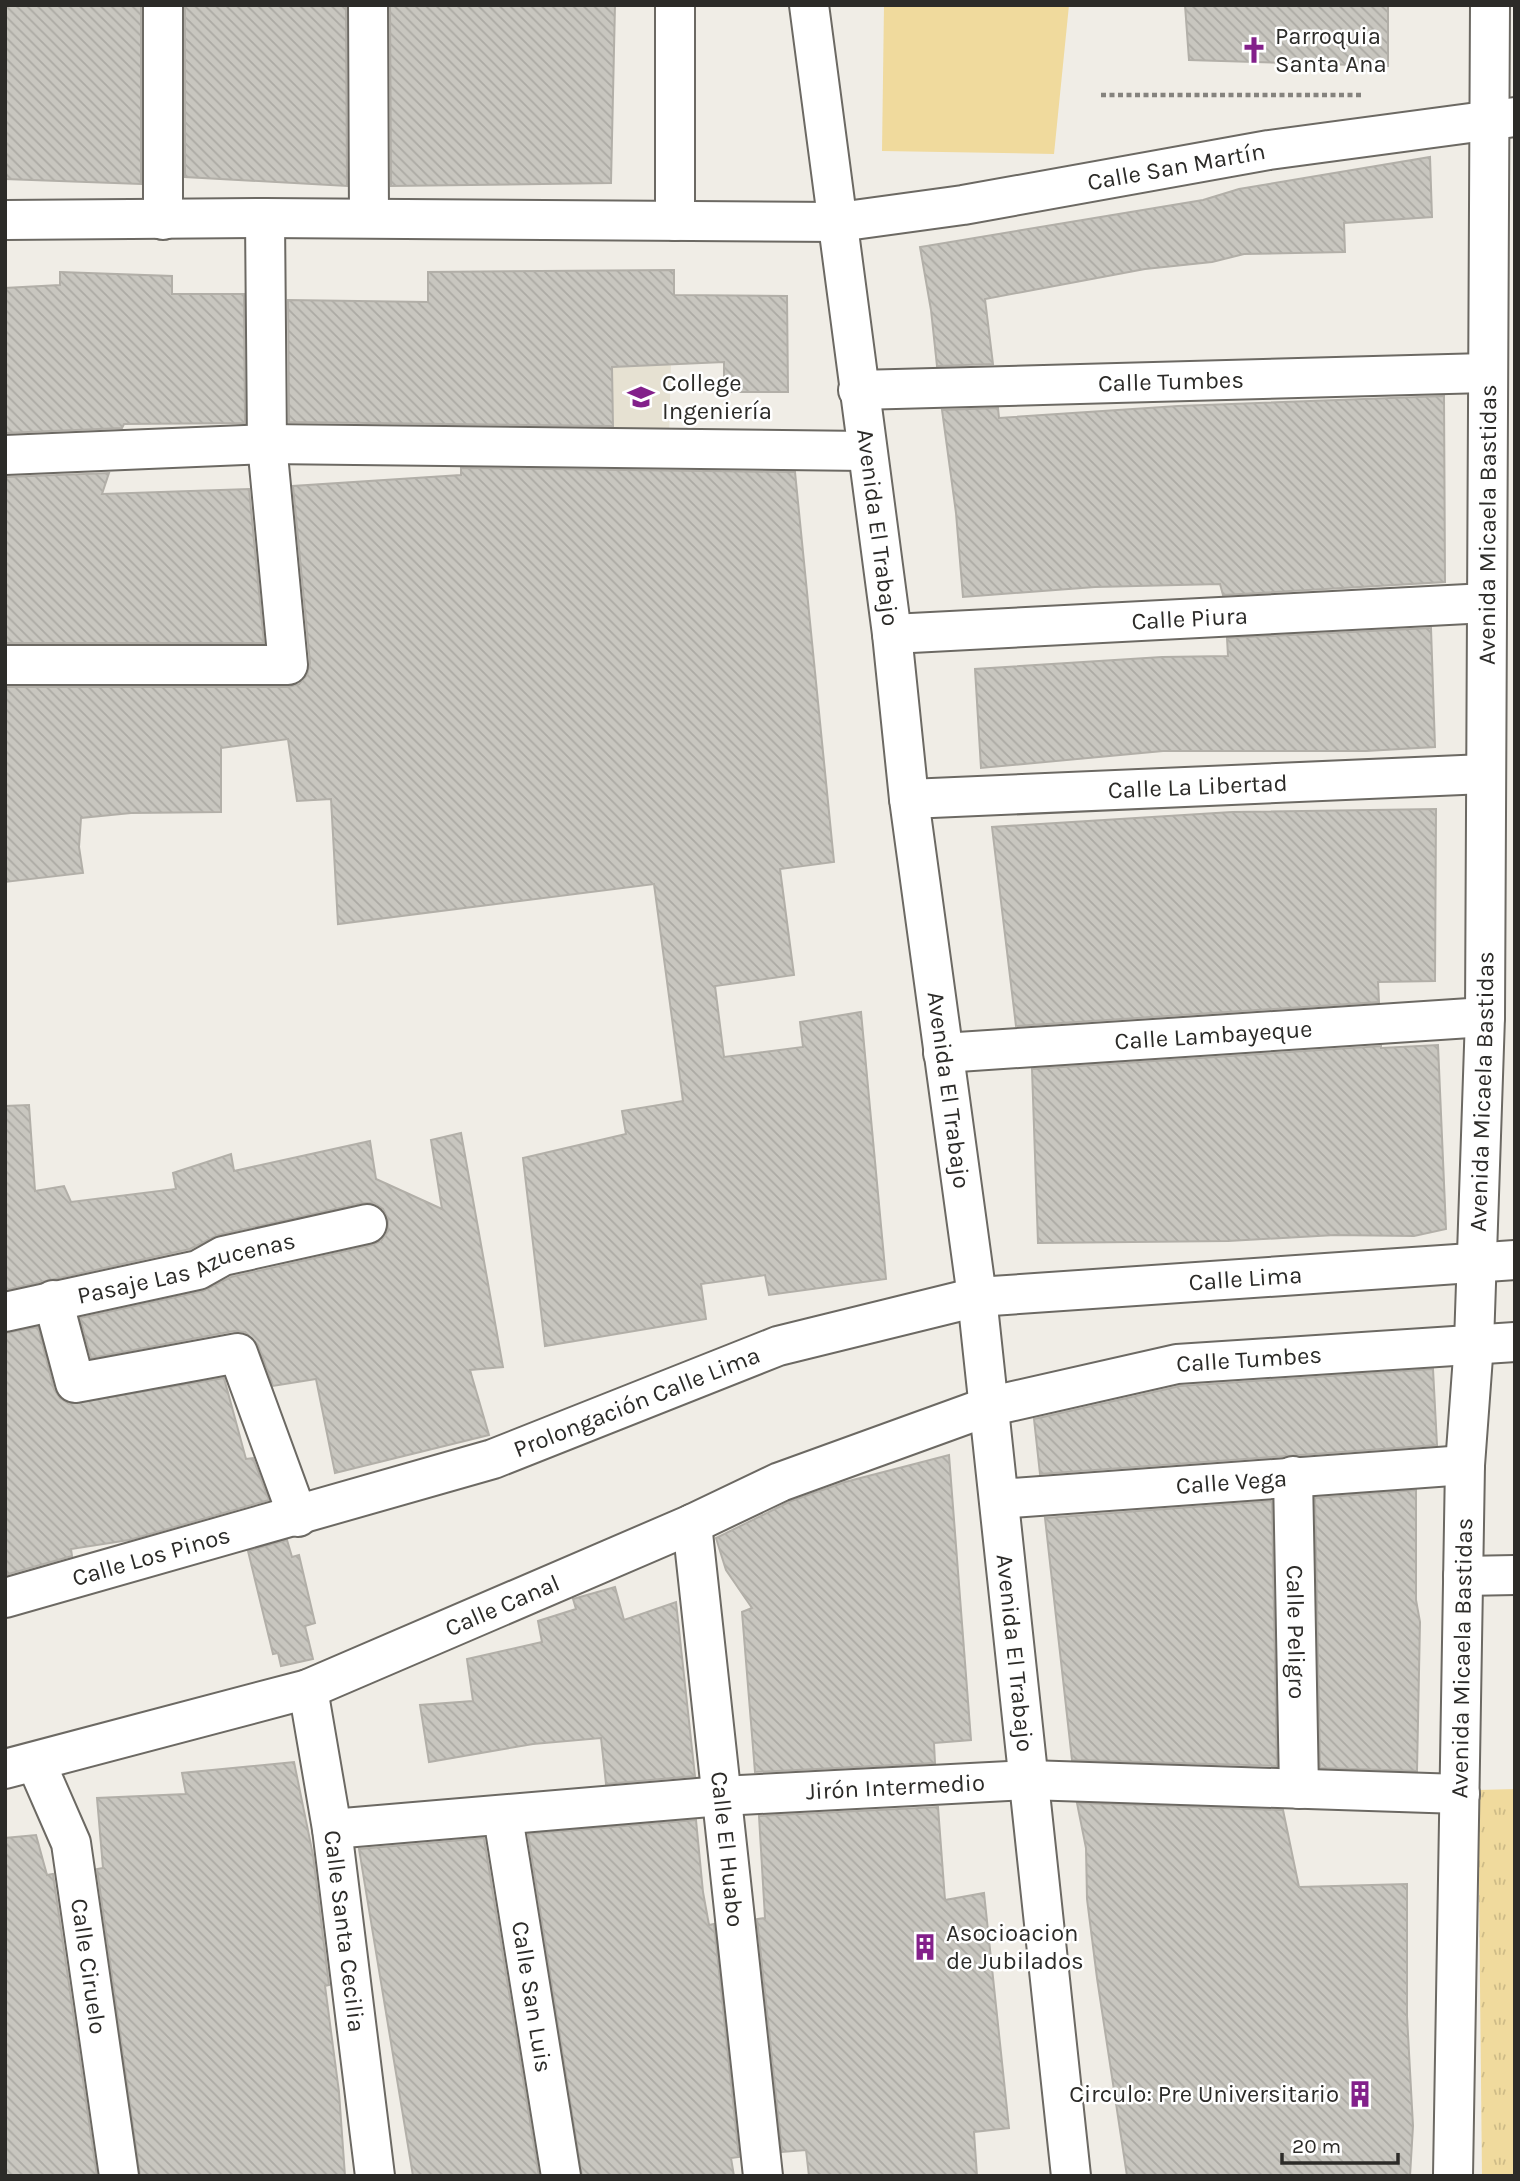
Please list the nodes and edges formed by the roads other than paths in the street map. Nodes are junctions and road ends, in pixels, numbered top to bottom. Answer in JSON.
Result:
{"nodes":[{"id":1,"x":163,"y":5,"type":"edge"},
{"id":2,"x":368,"y":5,"type":"edge"},
{"id":3,"x":675,"y":5,"type":"edge"},
{"id":4,"x":809,"y":5,"type":"edge"},
{"id":5,"x":1490,"y":5,"type":"edge"},
{"id":6,"x":1502,"y":119,"type":"edge"},
{"id":7,"x":265,"y":218,"type":"junction"},
{"id":8,"x":369,"y":218,"type":"junction"},
{"id":9,"x":5,"y":220,"type":"edge"},
{"id":10,"x":163,"y":220,"type":"junction"},
{"id":11,"x":675,"y":220,"type":"junction"},
{"id":12,"x":839,"y":222,"type":"junction"},
{"id":13,"x":1486,"y":373,"type":"junction"},
{"id":14,"x":858,"y":390,"type":"junction"},
{"id":15,"x":267,"y":444,"type":"junction"},
{"id":16,"x":866,"y":451,"type":"junction"},
{"id":17,"x":5,"y":455,"type":"edge"},
{"id":18,"x":1487,"y":603,"type":"junction"},
{"id":19,"x":892,"y":635,"type":"junction"},
{"id":20,"x":5,"y":665,"type":"edge"},
{"id":21,"x":1485,"y":774,"type":"junction"},
{"id":22,"x":909,"y":799,"type":"junction"},
{"id":23,"x":1485,"y":1017,"type":"junction"},
{"id":24,"x":943,"y":1053,"type":"junction"},
{"id":25,"x":367,"y":1224,"type":"dead end"},
{"id":26,"x":1515,"y":1259,"type":"edge"},
{"id":27,"x":1474,"y":1260,"type":"junction"},
{"id":28,"x":977,"y":1297,"type":"junction"},
{"id":29,"x":53,"y":1300,"type":"junction"},
{"id":30,"x":5,"y":1312,"type":"edge"},
{"id":31,"x":1515,"y":1342,"type":"edge"},
{"id":32,"x":1474,"y":1343,"type":"junction"},
{"id":33,"x":987,"y":1408,"type":"junction"},
{"id":34,"x":1465,"y":1465,"type":"junction"},
{"id":35,"x":1293,"y":1476,"type":"junction"},
{"id":36,"x":999,"y":1499,"type":"junction"},
{"id":37,"x":298,"y":1517,"type":"junction"},
{"id":38,"x":692,"y":1524,"type":"junction"},
{"id":39,"x":1515,"y":1575,"type":"edge"},
{"id":40,"x":1464,"y":1576,"type":"junction"},
{"id":41,"x":5,"y":1598,"type":"edge"},
{"id":42,"x":308,"y":1689,"type":"junction"},
{"id":43,"x":21,"y":1766,"type":"edge"},
{"id":44,"x":1028,"y":1780,"type":"junction"},
{"id":45,"x":1298,"y":1789,"type":"junction"},
{"id":46,"x":1460,"y":1794,"type":"junction"},
{"id":47,"x":721,"y":1796,"type":"junction"},
{"id":48,"x":503,"y":1817,"type":"junction"},
{"id":49,"x":332,"y":1829,"type":"junction"},
{"id":50,"x":119,"y":2176,"type":"edge"},
{"id":51,"x":375,"y":2176,"type":"edge"},
{"id":52,"x":561,"y":2176,"type":"edge"},
{"id":53,"x":763,"y":2176,"type":"edge"},
{"id":54,"x":1071,"y":2176,"type":"edge"},
{"id":55,"x":1454,"y":2176,"type":"edge"}],
"edges":[{"from":1,"to":10,"type":"street"},
{"from":2,"to":8,"type":"street"},
{"from":3,"to":11,"type":"street"},
{"from":4,"to":12,"type":"street","name":"Avenida El Trabajo"},
{"from":5,"to":6,"type":"street","name":"Avenida Micaela Bastidas"},
{"from":6,"to":12,"type":"street","name":"Calle San Martín"},
{"from":6,"to":13,"type":"street","name":"Avenida Micaela Bastidas"},
{"from":7,"to":8,"type":"street","name":"Calle San Martín"},
{"from":7,"to":10,"type":"street","name":"Calle San Martín"},
{"from":7,"to":15,"type":"street"},
{"from":8,"to":11,"type":"street","name":"Calle San Martín"},
{"from":9,"to":10,"type":"street","name":"Calle San Martín"},
{"from":11,"to":12,"type":"street","name":"Calle San Martín"},
{"from":12,"to":14,"type":"street","name":"Avenida El Trabajo"},
{"from":13,"to":14,"type":"street","name":"Calle Tumbes"},
{"from":13,"to":18,"type":"street","name":"Avenida Micaela Bastidas"},
{"from":14,"to":16,"type":"street","name":"Avenida El Trabajo"},
{"from":15,"to":16,"type":"street"},
{"from":15,"to":17,"type":"street"},
{"from":15,"to":20,"type":"street"},
{"from":16,"to":19,"type":"street","name":"Avenida El Trabajo"},
{"from":18,"to":19,"type":"street","name":"Calle Piura"},
{"from":18,"to":21,"type":"street","name":"Avenida Micaela Bastidas"},
{"from":19,"to":22,"type":"street","name":"Avenida El Trabajo"},
{"from":21,"to":22,"type":"street","name":"Calle La Libertad"},
{"from":21,"to":23,"type":"street","name":"Avenida Micaela Bastidas"},
{"from":22,"to":24,"type":"street","name":"Avenida El Trabajo"},
{"from":23,"to":24,"type":"street","name":"Calle Lambayeque"},
{"from":23,"to":27,"type":"street","name":"Avenida Micaela Bastidas"},
{"from":24,"to":28,"type":"street","name":"Avenida El Trabajo"},
{"from":25,"to":29,"type":"street","name":"Pasaje Las Azucenas"},
{"from":26,"to":27,"type":"street","name":"Calle Lima"},
{"from":27,"to":28,"type":"street","name":"Calle Lima"},
{"from":27,"to":32,"type":"street","name":"Avenida Micaela Bastidas"},
{"from":28,"to":33,"type":"street","name":"Avenida El Trabajo"},
{"from":28,"to":37,"type":"street","name":"Prolongación Calle Lima"},
{"from":29,"to":30,"type":"street","name":"Pasaje Las Azucenas"},
{"from":29,"to":37,"type":"street"},
{"from":31,"to":32,"type":"street","name":"Calle Tumbes"},
{"from":32,"to":33,"type":"street","name":"Calle Tumbes"},
{"from":32,"to":34,"type":"street","name":"Avenida Micaela Bastidas"},
{"from":33,"to":36,"type":"street","name":"Avenida El Trabajo"},
{"from":33,"to":38,"type":"street","name":"Calle Canal"},
{"from":34,"to":35,"type":"street","name":"Calle Vega"},
{"from":34,"to":40,"type":"street","name":"Avenida Micaela Bastidas"},
{"from":35,"to":36,"type":"street","name":"Calle Vega"},
{"from":35,"to":45,"type":"street","name":"Calle Peligro"},
{"from":36,"to":44,"type":"street","name":"Avenida El Trabajo"},
{"from":37,"to":41,"type":"street","name":"Calle Los Pinos"},
{"from":38,"to":42,"type":"street","name":"Calle Canal"},
{"from":38,"to":47,"type":"street","name":"Calle El Huabo"},
{"from":39,"to":40,"type":"street"},
{"from":40,"to":46,"type":"street","name":"Avenida Micaela Bastidas"},
{"from":42,"to":43,"type":"street","name":"Calle Canal"},
{"from":42,"to":49,"type":"street","name":"Calle Santa Cecilia"},
{"from":43,"to":50,"type":"street","name":"Calle Ciruelo"},
{"from":44,"to":45,"type":"street","name":"Jirón Intermedio"},
{"from":44,"to":47,"type":"street","name":"Jirón Intermedio"},
{"from":44,"to":54,"type":"street","name":"Avenida El Trabajo"},
{"from":45,"to":46,"type":"street","name":"Jirón Intermedio"},
{"from":46,"to":55,"type":"street","name":"Avenida Micaela Bastidas"},
{"from":47,"to":48,"type":"street","name":"Jirón Intermedio"},
{"from":47,"to":53,"type":"street","name":"Calle El Huabo"},
{"from":48,"to":49,"type":"street","name":"Jirón Intermedio"},
{"from":48,"to":52,"type":"street","name":"Calle San Luis"},
{"from":49,"to":51,"type":"street","name":"Calle Santa Cecilia"}]}
